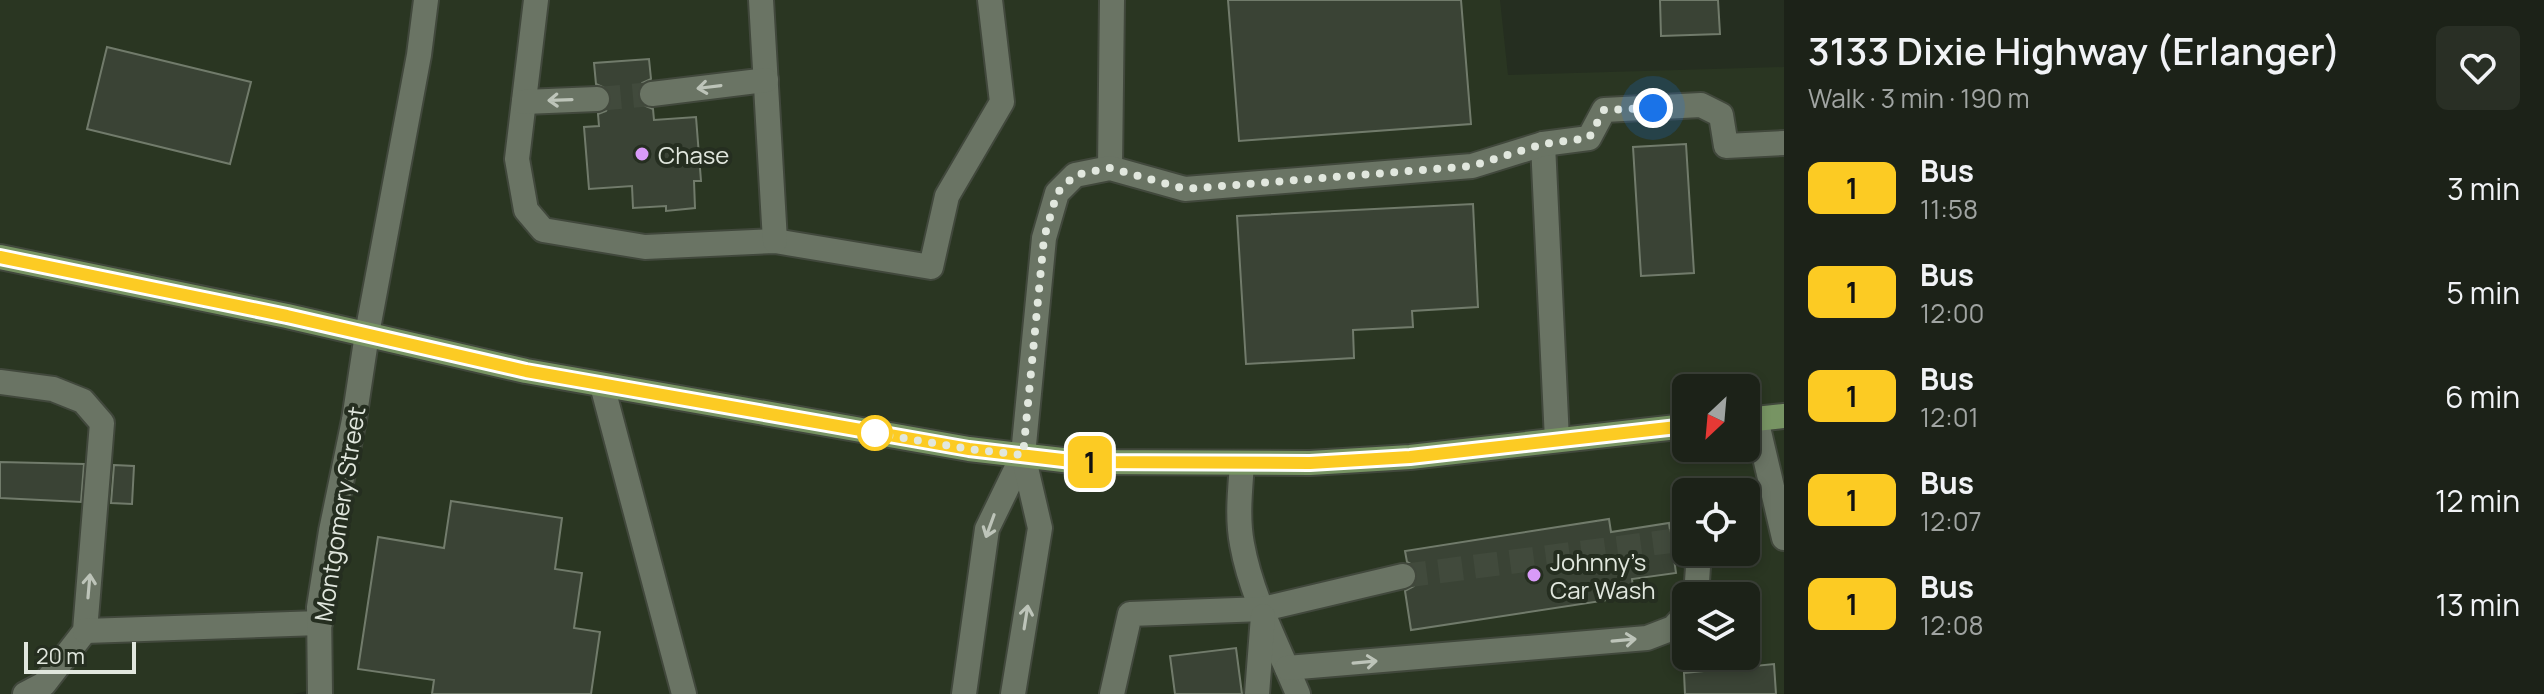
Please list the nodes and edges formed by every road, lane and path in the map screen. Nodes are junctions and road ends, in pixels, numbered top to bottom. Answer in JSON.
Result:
{"nodes":[{"id":1,"x":426,"y":0,"type":"edge"},
{"id":2,"x":536,"y":0,"type":"edge"},
{"id":3,"x":761,"y":0,"type":"edge"},
{"id":4,"x":990,"y":0,"type":"edge"},
{"id":5,"x":1112,"y":0,"type":"edge"},
{"id":6,"x":766,"y":80,"type":"junction"},
{"id":7,"x":652,"y":94,"type":"tunnel mouth"},
{"id":8,"x":597,"y":99,"type":"tunnel mouth"},
{"id":9,"x":524,"y":102,"type":"junction"},
{"id":10,"x":1784,"y":143,"type":"edge"},
{"id":11,"x":1543,"y":144,"type":"junction"},
{"id":12,"x":1110,"y":168,"type":"junction"},
{"id":13,"x":775,"y":241,"type":"junction"},
{"id":14,"x":0,"y":257,"type":"edge"},
{"id":15,"x":367,"y":334,"type":"junction"},
{"id":16,"x":0,"y":382,"type":"edge"},
{"id":17,"x":602,"y":385,"type":"junction"},
{"id":18,"x":1784,"y":416,"type":"edge"},
{"id":19,"x":1760,"y":418,"type":"edge"},
{"id":20,"x":1672,"y":428,"type":"edge"},
{"id":21,"x":1557,"y":440,"type":"junction"},
{"id":22,"x":1760,"y":451,"type":"edge"},
{"id":23,"x":1023,"y":455,"type":"junction"},
{"id":24,"x":1242,"y":464,"type":"junction"},
{"id":25,"x":1784,"y":538,"type":"edge"},
{"id":26,"x":1403,"y":576,"type":"tunnel mouth"},
{"id":27,"x":1263,"y":609,"type":"junction"},
{"id":28,"x":320,"y":623,"type":"junction"},
{"id":29,"x":1672,"y":628,"type":"edge"},
{"id":30,"x":85,"y":631,"type":"junction"},
{"id":31,"x":1287,"y":668,"type":"junction"},
{"id":32,"x":25,"y":694,"type":"edge"},
{"id":33,"x":320,"y":694,"type":"edge"},
{"id":34,"x":684,"y":694,"type":"edge"},
{"id":35,"x":964,"y":694,"type":"edge"},
{"id":36,"x":1013,"y":694,"type":"edge"},
{"id":37,"x":1112,"y":694,"type":"edge"},
{"id":38,"x":1257,"y":694,"type":"edge"},
{"id":39,"x":1298,"y":694,"type":"edge"}],
"edges":[{"from":1,"to":15,"type":"street","name":"Montgomery Street"},
{"from":2,"to":9,"type":"street"},
{"from":3,"to":6,"type":"street"},
{"from":4,"to":13,"type":"street"},
{"from":5,"to":12,"type":"street"},
{"from":6,"to":7,"type":"street","one_way":true},
{"from":6,"to":13,"type":"street"},
{"from":8,"to":9,"type":"street","one_way":true},
{"from":9,"to":13,"type":"street"},
{"from":10,"to":11,"type":"street"},
{"from":11,"to":12,"type":"street"},
{"from":11,"to":21,"type":"street"},
{"from":12,"to":23,"type":"street"},
{"from":14,"to":15,"type":"main road"},
{"from":15,"to":17,"type":"main road"},
{"from":15,"to":28,"type":"street","name":"Montgomery Street"},
{"from":30,"to":16,"type":"street","one_way":true},
{"from":17,"to":23,"type":"main road"},
{"from":17,"to":34,"type":"street"},
{"from":18,"to":19,"type":"main road"},
{"from":20,"to":21,"type":"main road"},
{"from":21,"to":24,"type":"main road"},
{"from":22,"to":25,"type":"street"},
{"from":23,"to":24,"type":"main road"},
{"from":23,"to":35,"type":"street","one_way":true},
{"from":36,"to":23,"type":"street","one_way":true},
{"from":24,"to":27,"type":"street"},
{"from":26,"to":27,"type":"street"},
{"from":27,"to":31,"type":"street"},
{"from":27,"to":37,"type":"street"},
{"from":27,"to":38,"type":"street"},
{"from":28,"to":30,"type":"street"},
{"from":28,"to":33,"type":"street","name":"Montgomery Street"},
{"from":31,"to":29,"type":"street","one_way":true},
{"from":30,"to":32,"type":"street"},
{"from":31,"to":39,"type":"street"}]}
